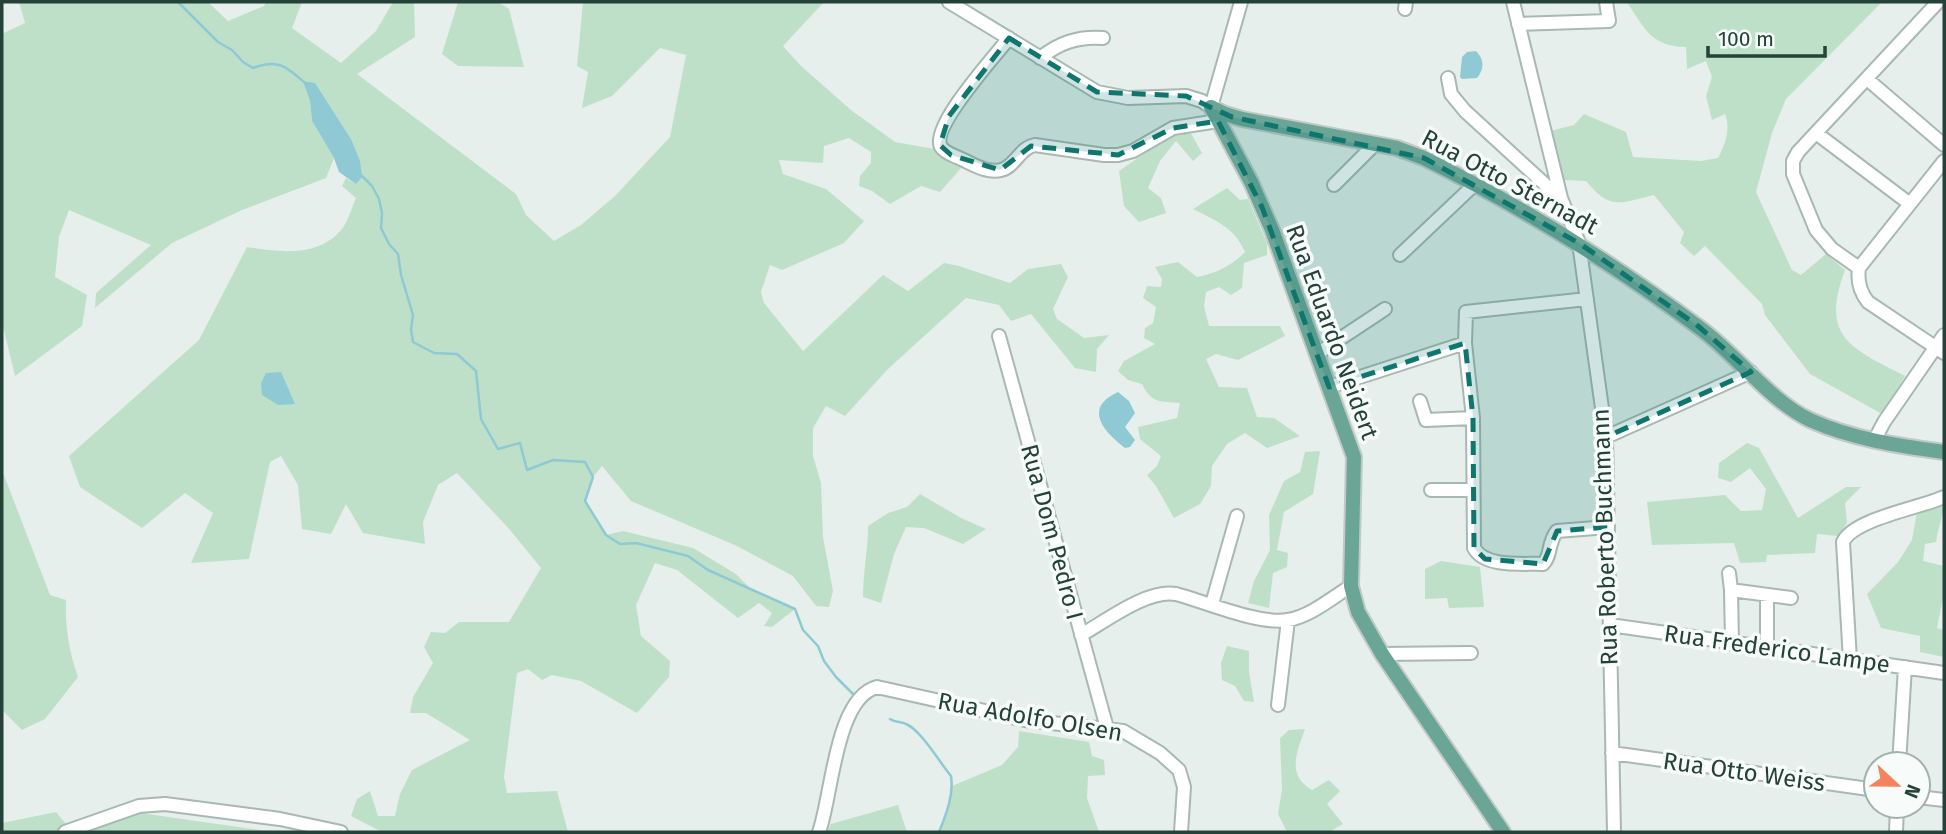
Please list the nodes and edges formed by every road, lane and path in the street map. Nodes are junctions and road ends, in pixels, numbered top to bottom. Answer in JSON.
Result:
{"nodes":[{"id":1,"x":949,"y":2,"type":"edge"},
{"id":2,"x":1241,"y":2,"type":"edge"},
{"id":3,"x":1513,"y":2,"type":"edge"},
{"id":4,"x":1606,"y":2,"type":"edge"},
{"id":5,"x":1938,"y":2,"type":"edge"},
{"id":6,"x":1518,"y":24,"type":"junction"},
{"id":7,"x":1009,"y":38,"type":"junction"},
{"id":8,"x":1103,"y":38,"type":"dead end"},
{"id":9,"x":1040,"y":58,"type":"junction"},
{"id":10,"x":1448,"y":78,"type":"dead end"},
{"id":11,"x":1867,"y":79,"type":"junction"},
{"id":12,"x":1211,"y":107,"type":"junction"},
{"id":13,"x":1218,"y":121,"type":"junction"},
{"id":14,"x":1816,"y":133,"type":"junction"},
{"id":15,"x":1375,"y":144,"type":"junction"},
{"id":16,"x":1944,"y":145,"type":"edge"},
{"id":17,"x":1944,"y":160,"type":"edge"},
{"id":18,"x":1475,"y":184,"type":"junction"},
{"id":19,"x":1334,"y":185,"type":"dead end"},
{"id":20,"x":1561,"y":198,"type":"junction"},
{"id":21,"x":1910,"y":204,"type":"junction"},
{"id":22,"x":1579,"y":243,"type":"junction"},
{"id":23,"x":1400,"y":255,"type":"dead end"},
{"id":24,"x":1859,"y":268,"type":"junction"},
{"id":25,"x":1587,"y":299,"type":"junction"},
{"id":26,"x":1385,"y":309,"type":"dead end"},
{"id":27,"x":1944,"y":335,"type":"edge"},
{"id":28,"x":999,"y":336,"type":"dead end"},
{"id":29,"x":1465,"y":343,"type":"junction"},
{"id":30,"x":1940,"y":351,"type":"edge"},
{"id":31,"x":1317,"y":354,"type":"junction"},
{"id":32,"x":1751,"y":372,"type":"junction"},
{"id":33,"x":1329,"y":387,"type":"junction"},
{"id":34,"x":1420,"y":401,"type":"dead end"},
{"id":35,"x":1473,"y":418,"type":"junction"},
{"id":36,"x":1606,"y":437,"type":"junction"},
{"id":37,"x":1874,"y":440,"type":"junction"},
{"id":38,"x":1944,"y":452,"type":"edge"},
{"id":39,"x":1431,"y":490,"type":"dead end"},
{"id":40,"x":1473,"y":490,"type":"junction"},
{"id":41,"x":1944,"y":497,"type":"edge"},
{"id":42,"x":1237,"y":516,"type":"dead end"},
{"id":43,"x":1608,"y":527,"type":"junction"},
{"id":44,"x":1729,"y":573,"type":"dead end"},
{"id":45,"x":1351,"y":586,"type":"junction"},
{"id":46,"x":1731,"y":590,"type":"junction"},
{"id":47,"x":1767,"y":595,"type":"junction"},
{"id":48,"x":1791,"y":598,"type":"dead end"},
{"id":49,"x":1212,"y":604,"type":"junction"},
{"id":50,"x":1288,"y":620,"type":"junction"},
{"id":51,"x":1610,"y":625,"type":"junction"},
{"id":52,"x":1081,"y":635,"type":"junction"},
{"id":53,"x":1732,"y":644,"type":"junction"},
{"id":54,"x":1767,"y":648,"type":"junction"},
{"id":55,"x":1471,"y":653,"type":"dead end"},
{"id":56,"x":1382,"y":654,"type":"junction"},
{"id":57,"x":1850,"y":660,"type":"junction"},
{"id":58,"x":1905,"y":667,"type":"junction"},
{"id":59,"x":1944,"y":673,"type":"edge"},
{"id":60,"x":1278,"y":705,"type":"dead end"},
{"id":61,"x":1107,"y":728,"type":"junction"},
{"id":62,"x":1900,"y":750,"type":"edge"},
{"id":63,"x":1612,"y":753,"type":"junction"},
{"id":64,"x":1862,"y":788,"type":"edge"},
{"id":65,"x":65,"y":832,"type":"edge"},
{"id":66,"x":341,"y":832,"type":"edge"},
{"id":67,"x":819,"y":832,"type":"edge"},
{"id":68,"x":1181,"y":832,"type":"edge"},
{"id":69,"x":1503,"y":832,"type":"edge"},
{"id":70,"x":1614,"y":832,"type":"edge"}],
"edges":[{"from":1,"to":7,"type":"street"},
{"from":2,"to":12,"type":"street"},
{"from":3,"to":6,"type":"street","name":"Rua Roberto Buchmann"},
{"from":4,"to":6,"type":"street"},
{"from":5,"to":11,"type":"street"},
{"from":6,"to":20,"type":"street","name":"Rua Roberto Buchmann"},
{"from":7,"to":9,"type":"street"},
{"from":7,"to":13,"type":"street"},
{"from":8,"to":9,"type":"street"},
{"from":9,"to":12,"type":"street"},
{"from":10,"to":20,"type":"street"},
{"from":11,"to":14,"type":"street"},
{"from":11,"to":16,"type":"street"},
{"from":12,"to":13,"type":"main road","name":"Rua Eduardo Neidert"},
{"from":12,"to":15,"type":"main road","name":"Rua Otto Sternadt"},
{"from":13,"to":31,"type":"main road","name":"Rua Eduardo Neidert"},
{"from":14,"to":21,"type":"street"},
{"from":14,"to":24,"type":"street"},
{"from":15,"to":18,"type":"main road","name":"Rua Otto Sternadt"},
{"from":15,"to":19,"type":"street"},
{"from":17,"to":21,"type":"street"},
{"from":18,"to":22,"type":"main road","name":"Rua Otto Sternadt"},
{"from":18,"to":23,"type":"street"},
{"from":20,"to":22,"type":"street","name":"Rua Roberto Buchmann"},
{"from":21,"to":24,"type":"street"},
{"from":22,"to":25,"type":"street","name":"Rua Roberto Buchmann"},
{"from":22,"to":32,"type":"main road","name":"Rua Otto Sternadt"},
{"from":24,"to":30,"type":"street"},
{"from":25,"to":29,"type":"street"},
{"from":25,"to":36,"type":"street","name":"Rua Roberto Buchmann"},
{"from":26,"to":31,"type":"street"},
{"from":27,"to":30,"type":"street"},
{"from":28,"to":52,"type":"street","name":"Rua Dom Pedro I"},
{"from":29,"to":33,"type":"street"},
{"from":29,"to":35,"type":"street"},
{"from":30,"to":37,"type":"street"},
{"from":31,"to":33,"type":"main road","name":"Rua Eduardo Neidert"},
{"from":32,"to":36,"type":"street"},
{"from":32,"to":37,"type":"main road","name":"Rua Otto Sternadt"},
{"from":33,"to":45,"type":"main road","name":"Rua Eduardo Neidert"},
{"from":34,"to":35,"type":"street"},
{"from":35,"to":40,"type":"street"},
{"from":36,"to":43,"type":"street","name":"Rua Roberto Buchmann"},
{"from":37,"to":38,"type":"main road","name":"Rua Otto Sternadt"},
{"from":39,"to":40,"type":"street"},
{"from":40,"to":43,"type":"street"},
{"from":41,"to":57,"type":"street"},
{"from":42,"to":49,"type":"street"},
{"from":43,"to":51,"type":"street","name":"Rua Roberto Buchmann"},
{"from":44,"to":46,"type":"street"},
{"from":45,"to":50,"type":"street"},
{"from":45,"to":56,"type":"main road","name":"Rua Eduardo Neidert"},
{"from":46,"to":47,"type":"street"},
{"from":46,"to":53,"type":"street"},
{"from":47,"to":48,"type":"street"},
{"from":47,"to":54,"type":"street"},
{"from":49,"to":50,"type":"street"},
{"from":49,"to":52,"type":"street"},
{"from":50,"to":60,"type":"street"},
{"from":51,"to":53,"type":"street","name":"Rua Frederico Lampe"},
{"from":51,"to":63,"type":"street","name":"Rua Roberto Buchmann"},
{"from":52,"to":61,"type":"street","name":"Rua Dom Pedro I"},
{"from":53,"to":54,"type":"street","name":"Rua Frederico Lampe"},
{"from":54,"to":57,"type":"street","name":"Rua Frederico Lampe"},
{"from":55,"to":56,"type":"street"},
{"from":56,"to":69,"type":"main road","name":"Rua Eduardo Neidert"},
{"from":57,"to":58,"type":"street","name":"Rua Frederico Lampe"},
{"from":58,"to":59,"type":"street","name":"Rua Frederico Lampe"},
{"from":58,"to":62,"type":"street"},
{"from":61,"to":67,"type":"street","name":"Rua Adolfo Olsen"},
{"from":61,"to":68,"type":"street","name":"Rua Adolfo Olsen"},
{"from":63,"to":64,"type":"street","name":"Rua Otto Weiss"},
{"from":63,"to":70,"type":"street","name":"Rua Roberto Buchmann"},
{"from":65,"to":66,"type":"street"}]}
